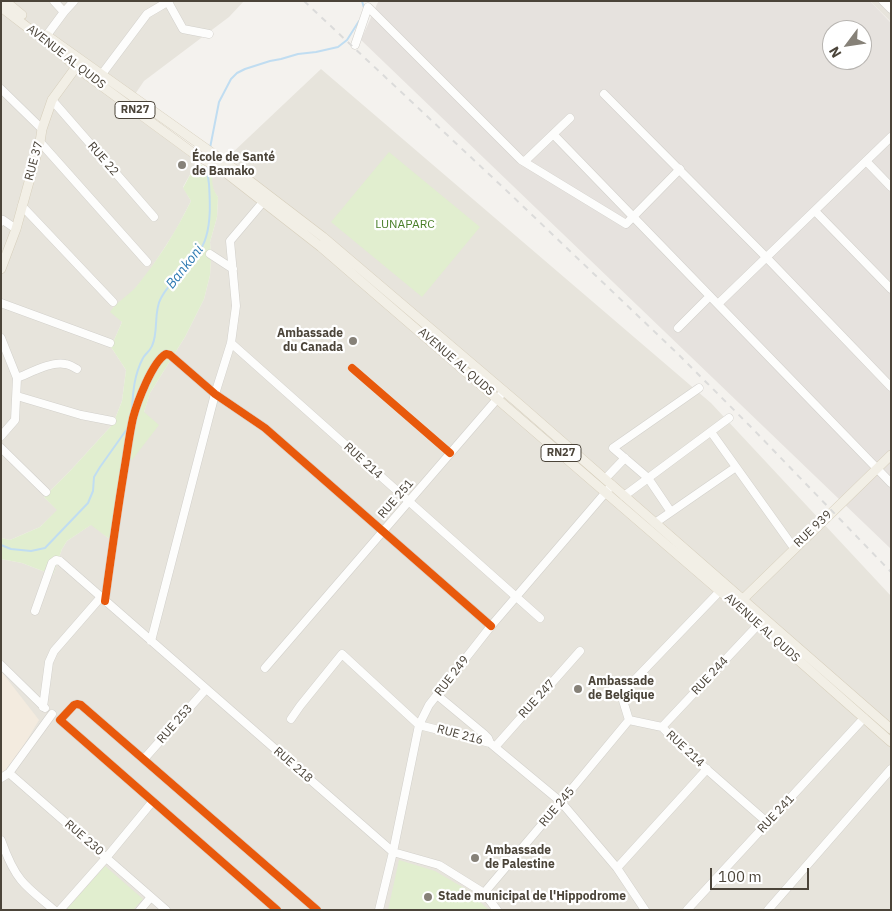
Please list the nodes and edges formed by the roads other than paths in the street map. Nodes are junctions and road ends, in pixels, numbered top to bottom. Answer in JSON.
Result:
{"nodes":[{"id":1,"x":4,"y":1,"type":"edge"},
{"id":2,"x":54,"y":1,"type":"edge"},
{"id":3,"x":74,"y":1,"type":"edge"},
{"id":4,"x":883,"y":1,"type":"edge"},
{"id":5,"x":169,"y":2,"type":"edge"},
{"id":6,"x":1,"y":7,"type":"edge"},
{"id":7,"x":891,"y":9,"type":"edge"},
{"id":8,"x":64,"y":12,"type":"junction"},
{"id":9,"x":209,"y":34,"type":"dead end"},
{"id":10,"x":47,"y":35,"type":"junction"},
{"id":11,"x":355,"y":45,"type":"dead end"},
{"id":12,"x":79,"y":64,"type":"junction"},
{"id":13,"x":102,"y":74,"type":"junction"},
{"id":14,"x":1,"y":89,"type":"edge"},
{"id":15,"x":604,"y":94,"type":"dead end"},
{"id":16,"x":52,"y":100,"type":"junction"},
{"id":17,"x":570,"y":118,"type":"dead end"},
{"id":18,"x":42,"y":129,"type":"junction"},
{"id":19,"x":553,"y":134,"type":"junction"},
{"id":20,"x":891,"y":138,"type":"edge"},
{"id":21,"x":40,"y":142,"type":"junction"},
{"id":22,"x":866,"y":161,"type":"junction"},
{"id":23,"x":524,"y":162,"type":"junction"},
{"id":24,"x":227,"y":169,"type":"junction"},
{"id":25,"x":680,"y":169,"type":"junction"},
{"id":26,"x":891,"y":187,"type":"edge"},
{"id":27,"x":263,"y":202,"type":"junction"},
{"id":28,"x":22,"y":206,"type":"junction"},
{"id":29,"x":815,"y":211,"type":"junction"},
{"id":30,"x":154,"y":217,"type":"dead end"},
{"id":31,"x":633,"y":217,"type":"junction"},
{"id":32,"x":2,"y":220,"type":"edge"},
{"id":33,"x":16,"y":229,"type":"junction"},
{"id":34,"x":210,"y":254,"type":"dead end"},
{"id":35,"x":766,"y":258,"type":"junction"},
{"id":36,"x":146,"y":262,"type":"dead end"},
{"id":37,"x":1,"y":269,"type":"edge"},
{"id":38,"x":233,"y":269,"type":"junction"},
{"id":39,"x":891,"y":289,"type":"edge"},
{"id":40,"x":710,"y":296,"type":"junction"},
{"id":41,"x":114,"y":302,"type":"dead end"},
{"id":42,"x":1,"y":303,"type":"edge"},
{"id":43,"x":718,"y":304,"type":"junction"},
{"id":44,"x":678,"y":328,"type":"dead end"},
{"id":45,"x":1,"y":338,"type":"edge"},
{"id":46,"x":110,"y":343,"type":"dead end"},
{"id":47,"x":232,"y":343,"type":"junction"},
{"id":48,"x":77,"y":369,"type":"dead end"},
{"id":49,"x":17,"y":378,"type":"junction"},
{"id":50,"x":891,"y":387,"type":"edge"},
{"id":51,"x":699,"y":388,"type":"dead end"},
{"id":52,"x":504,"y":391,"type":"junction"},
{"id":53,"x":215,"y":394,"type":"junction"},
{"id":54,"x":17,"y":396,"type":"junction"},
{"id":55,"x":497,"y":398,"type":"junction"},
{"id":56,"x":729,"y":418,"type":"dead end"},
{"id":57,"x":112,"y":421,"type":"dead end"},
{"id":58,"x":711,"y":432,"type":"junction"},
{"id":59,"x":1,"y":436,"type":"edge"},
{"id":60,"x":1,"y":448,"type":"edge"},
{"id":61,"x":891,"y":455,"type":"edge"},
{"id":62,"x":625,"y":458,"type":"junction"},
{"id":63,"x":736,"y":467,"type":"junction"},
{"id":64,"x":876,"y":468,"type":"junction"},
{"id":65,"x":648,"y":478,"type":"junction"},
{"id":66,"x":891,"y":483,"type":"edge"},
{"id":67,"x":608,"y":486,"type":"junction"},
{"id":68,"x":46,"y":492,"type":"dead end"},
{"id":69,"x":624,"y":496,"type":"junction"},
{"id":70,"x":409,"y":501,"type":"junction"},
{"id":71,"x":671,"y":512,"type":"junction"},
{"id":72,"x":655,"y":523,"type":"junction"},
{"id":73,"x":383,"y":531,"type":"junction"},
{"id":74,"x":794,"y":548,"type":"junction"},
{"id":75,"x":720,"y":591,"type":"junction"},
{"id":76,"x":516,"y":596,"type":"junction"},
{"id":77,"x":103,"y":599,"type":"junction"},
{"id":78,"x":739,"y":602,"type":"junction"},
{"id":79,"x":35,"y":611,"type":"dead end"},
{"id":80,"x":540,"y":618,"type":"dead end"},
{"id":81,"x":758,"y":624,"type":"junction"},
{"id":82,"x":491,"y":626,"type":"junction"},
{"id":83,"x":151,"y":641,"type":"junction"},
{"id":84,"x":580,"y":651,"type":"dead end"},
{"id":85,"x":1,"y":665,"type":"edge"},
{"id":86,"x":266,"y":668,"type":"dead end"},
{"id":87,"x":608,"y":682,"type":"dead end"},
{"id":88,"x":206,"y":689,"type":"junction"},
{"id":89,"x":621,"y":694,"type":"junction"},
{"id":90,"x":437,"y":695,"type":"junction"},
{"id":91,"x":43,"y":707,"type":"junction"},
{"id":92,"x":52,"y":714,"type":"junction"},
{"id":93,"x":864,"y":718,"type":"junction"},
{"id":94,"x":291,"y":719,"type":"dead end"},
{"id":95,"x":60,"y":720,"type":"junction"},
{"id":96,"x":629,"y":720,"type":"junction"},
{"id":97,"x":419,"y":725,"type":"junction"},
{"id":98,"x":662,"y":727,"type":"junction"},
{"id":99,"x":891,"y":730,"type":"edge"},
{"id":100,"x":891,"y":742,"type":"edge"},
{"id":101,"x":492,"y":745,"type":"junction"},
{"id":102,"x":144,"y":759,"type":"junction"},
{"id":103,"x":707,"y":769,"type":"junction"},
{"id":104,"x":891,"y":769,"type":"edge"},
{"id":105,"x":10,"y":773,"type":"junction"},
{"id":106,"x":1,"y":778,"type":"edge"},
{"id":107,"x":153,"y":801,"type":"junction"},
{"id":108,"x":561,"y":802,"type":"junction"},
{"id":109,"x":768,"y":823,"type":"junction"},
{"id":110,"x":1,"y":840,"type":"edge"},
{"id":111,"x":3,"y":850,"type":"edge"},
{"id":112,"x":393,"y":852,"type":"junction"},
{"id":113,"x":106,"y":858,"type":"junction"},
{"id":114,"x":617,"y":868,"type":"junction"},
{"id":115,"x":484,"y":893,"type":"junction"},
{"id":116,"x":151,"y":897,"type":"junction"},
{"id":117,"x":54,"y":910,"type":"edge"},
{"id":118,"x":60,"y":910,"type":"edge"},
{"id":119,"x":140,"y":910,"type":"edge"},
{"id":120,"x":166,"y":910,"type":"edge"},
{"id":121,"x":277,"y":910,"type":"edge"},
{"id":122,"x":317,"y":910,"type":"edge"},
{"id":123,"x":379,"y":910,"type":"edge"},
{"id":124,"x":497,"y":910,"type":"edge"},
{"id":125,"x":646,"y":910,"type":"edge"},
{"id":126,"x":687,"y":910,"type":"edge"},
{"id":127,"x":768,"y":910,"type":"edge"}],
"edges":[{"from":1,"to":10,"type":"main road","name":"AVENUE AL QUDS","number":"RN27"},
{"from":2,"to":8,"type":"street"},
{"from":3,"to":8,"type":"street"},
{"from":4,"to":7,"type":"street"},
{"from":5,"to":9,"type":"street"},
{"from":5,"to":13,"type":"street"},
{"from":6,"to":12,"type":"main road","name":"AVENUE AL QUDS","number":"RN27"},
{"from":8,"to":10,"type":"street"},
{"from":10,"to":12,"type":"main road","name":"AVENUE AL QUDS","number":"RN27"},
{"from":11,"to":23,"type":"street"},
{"from":12,"to":13,"type":"main road","name":"AVENUE AL QUDS","number":"RN27"},
{"from":12,"to":16,"type":"main road","name":"RUE 37"},
{"from":12,"to":24,"type":"main road","name":"AVENUE AL QUDS","number":"RN27"},
{"from":13,"to":24,"type":"main road","name":"AVENUE AL QUDS","number":"RN27"},
{"from":14,"to":18,"type":"street"},
{"from":15,"to":25,"type":"street"},
{"from":16,"to":18,"type":"main road","name":"RUE 37"},
{"from":16,"to":30,"type":"street","name":"RUE 22"},
{"from":17,"to":19,"type":"street"},
{"from":18,"to":21,"type":"main road","name":"RUE 37"},
{"from":19,"to":23,"type":"street"},
{"from":19,"to":31,"type":"street"},
{"from":20,"to":22,"type":"street"},
{"from":21,"to":28,"type":"main road","name":"RUE 37"},
{"from":21,"to":36,"type":"street"},
{"from":22,"to":26,"type":"street"},
{"from":22,"to":29,"type":"street"},
{"from":23,"to":31,"type":"street"},
{"from":24,"to":27,"type":"main road","name":"AVENUE AL QUDS","number":"RN27"},
{"from":24,"to":52,"type":"main road","name":"AVENUE AL QUDS","number":"RN27"},
{"from":25,"to":31,"type":"street"},
{"from":25,"to":35,"type":"street"},
{"from":27,"to":38,"type":"street"},
{"from":27,"to":55,"type":"main road","name":"AVENUE AL QUDS","number":"RN27"},
{"from":28,"to":33,"type":"main road","name":"RUE 37"},
{"from":28,"to":41,"type":"street"},
{"from":29,"to":35,"type":"street"},
{"from":29,"to":39,"type":"street"},
{"from":31,"to":40,"type":"street"},
{"from":32,"to":33,"type":"street"},
{"from":33,"to":37,"type":"main road","name":"RUE 37"},
{"from":34,"to":38,"type":"street"},
{"from":35,"to":43,"type":"street"},
{"from":35,"to":50,"type":"street"},
{"from":38,"to":47,"type":"street"},
{"from":40,"to":43,"type":"street"},
{"from":40,"to":44,"type":"street"},
{"from":42,"to":46,"type":"street"},
{"from":43,"to":64,"type":"street"},
{"from":45,"to":49,"type":"street"},
{"from":47,"to":53,"type":"street"},
{"from":47,"to":70,"type":"street","name":"RUE 214"},
{"from":48,"to":49,"type":"street"},
{"from":49,"to":54,"type":"street"},
{"from":51,"to":62,"type":"street"},
{"from":52,"to":55,"type":"street","name":"RUE 251"},
{"from":52,"to":67,"type":"main road","name":"AVENUE AL QUDS","number":"RN27"},
{"from":53,"to":73,"type":"street"},
{"from":53,"to":77,"type":"street"},
{"from":53,"to":83,"type":"street"},
{"from":54,"to":57,"type":"street"},
{"from":54,"to":59,"type":"street"},
{"from":55,"to":67,"type":"main road","name":"AVENUE AL QUDS","number":"RN27"},
{"from":55,"to":70,"type":"street","name":"RUE 251"},
{"from":56,"to":58,"type":"street"},
{"from":58,"to":63,"type":"street"},
{"from":58,"to":65,"type":"street"},
{"from":60,"to":68,"type":"street"},
{"from":61,"to":64,"type":"main road","name":"RUE 939"},
{"from":62,"to":65,"type":"street"},
{"from":62,"to":67,"type":"street","name":"RUE 249"},
{"from":63,"to":71,"type":"street"},
{"from":63,"to":74,"type":"street"},
{"from":64,"to":66,"type":"street"},
{"from":64,"to":74,"type":"main road","name":"RUE 939"},
{"from":65,"to":69,"type":"street"},
{"from":65,"to":71,"type":"street"},
{"from":67,"to":69,"type":"main road","name":"AVENUE AL QUDS","number":"RN27"},
{"from":67,"to":75,"type":"main road","name":"AVENUE AL QUDS","number":"RN27"},
{"from":67,"to":76,"type":"street","name":"RUE 249"},
{"from":69,"to":72,"type":"main road","name":"AVENUE AL QUDS","number":"RN27"},
{"from":70,"to":73,"type":"street","name":"RUE 251"},
{"from":70,"to":76,"type":"street","name":"RUE 214"},
{"from":71,"to":72,"type":"street"},
{"from":72,"to":78,"type":"main road","name":"AVENUE AL QUDS","number":"RN27"},
{"from":73,"to":82,"type":"street"},
{"from":73,"to":86,"type":"street","name":"RUE 251"},
{"from":74,"to":78,"type":"main road","name":"RUE 939"},
{"from":75,"to":78,"type":"main road","name":"AVENUE AL QUDS","number":"RN27"},
{"from":75,"to":89,"type":"street"},
{"from":76,"to":80,"type":"street","name":"RUE 214"},
{"from":76,"to":82,"type":"street","name":"RUE 249"},
{"from":77,"to":79,"type":"street","name":"RUE 218"},
{"from":77,"to":83,"type":"street","name":"RUE 218"},
{"from":77,"to":91,"type":"street"},
{"from":78,"to":81,"type":"main road","name":"AVENUE AL QUDS","number":"RN27"},
{"from":78,"to":99,"type":"main road","name":"AVENUE AL QUDS","number":"RN27"},
{"from":81,"to":93,"type":"main road","name":"AVENUE AL QUDS","number":"RN27"},
{"from":81,"to":98,"type":"street","name":"RUE 244"},
{"from":82,"to":90,"type":"street","name":"RUE 249"},
{"from":83,"to":88,"type":"street","name":"RUE 218"},
{"from":84,"to":101,"type":"street","name":"RUE 247"},
{"from":85,"to":91,"type":"street"},
{"from":87,"to":89,"type":"street"},
{"from":88,"to":102,"type":"street","name":"RUE 253"},
{"from":88,"to":112,"type":"street","name":"RUE 218"},
{"from":89,"to":96,"type":"street"},
{"from":90,"to":97,"type":"street","name":"RUE 249"},
{"from":90,"to":101,"type":"street"},
{"from":91,"to":92,"type":"street"},
{"from":92,"to":95,"type":"street"},
{"from":92,"to":105,"type":"street"},
{"from":93,"to":100,"type":"main road","name":"AVENUE AL QUDS","number":"RN27"},
{"from":93,"to":109,"type":"street","name":"RUE 241"},
{"from":94,"to":97,"type":"street","name":"RUE 216"},
{"from":95,"to":102,"type":"street"},
{"from":95,"to":107,"type":"street"},
{"from":96,"to":98,"type":"street","name":"RUE 214"},
{"from":96,"to":108,"type":"street","name":"RUE 245"},
{"from":97,"to":101,"type":"street","name":"RUE 216"},
{"from":97,"to":112,"type":"street","name":"RUE 249"},
{"from":98,"to":103,"type":"street","name":"RUE 214"},
{"from":101,"to":108,"type":"street","name":"RUE 216"},
{"from":102,"to":122,"type":"street"},
{"from":103,"to":109,"type":"street","name":"RUE 214"},
{"from":103,"to":114,"type":"street"},
{"from":104,"to":127,"type":"street"},
{"from":105,"to":106,"type":"street"},
{"from":105,"to":113,"type":"street","name":"RUE 230"},
{"from":107,"to":113,"type":"street"},
{"from":107,"to":121,"type":"street"},
{"from":108,"to":114,"type":"street","name":"RUE 216"},
{"from":108,"to":115,"type":"street","name":"RUE 245"},
{"from":109,"to":126,"type":"street","name":"RUE 241"},
{"from":110,"to":111,"type":"street"},
{"from":111,"to":117,"type":"street"},
{"from":112,"to":115,"type":"street","name":"RUE 218"},
{"from":112,"to":123,"type":"street","name":"RUE 249"},
{"from":113,"to":116,"type":"street","name":"RUE 230"},
{"from":113,"to":118,"type":"street"},
{"from":114,"to":125,"type":"street","name":"RUE 216"},
{"from":115,"to":124,"type":"street","name":"RUE 218"},
{"from":116,"to":119,"type":"street"},
{"from":116,"to":120,"type":"street","name":"RUE 230"}]}
